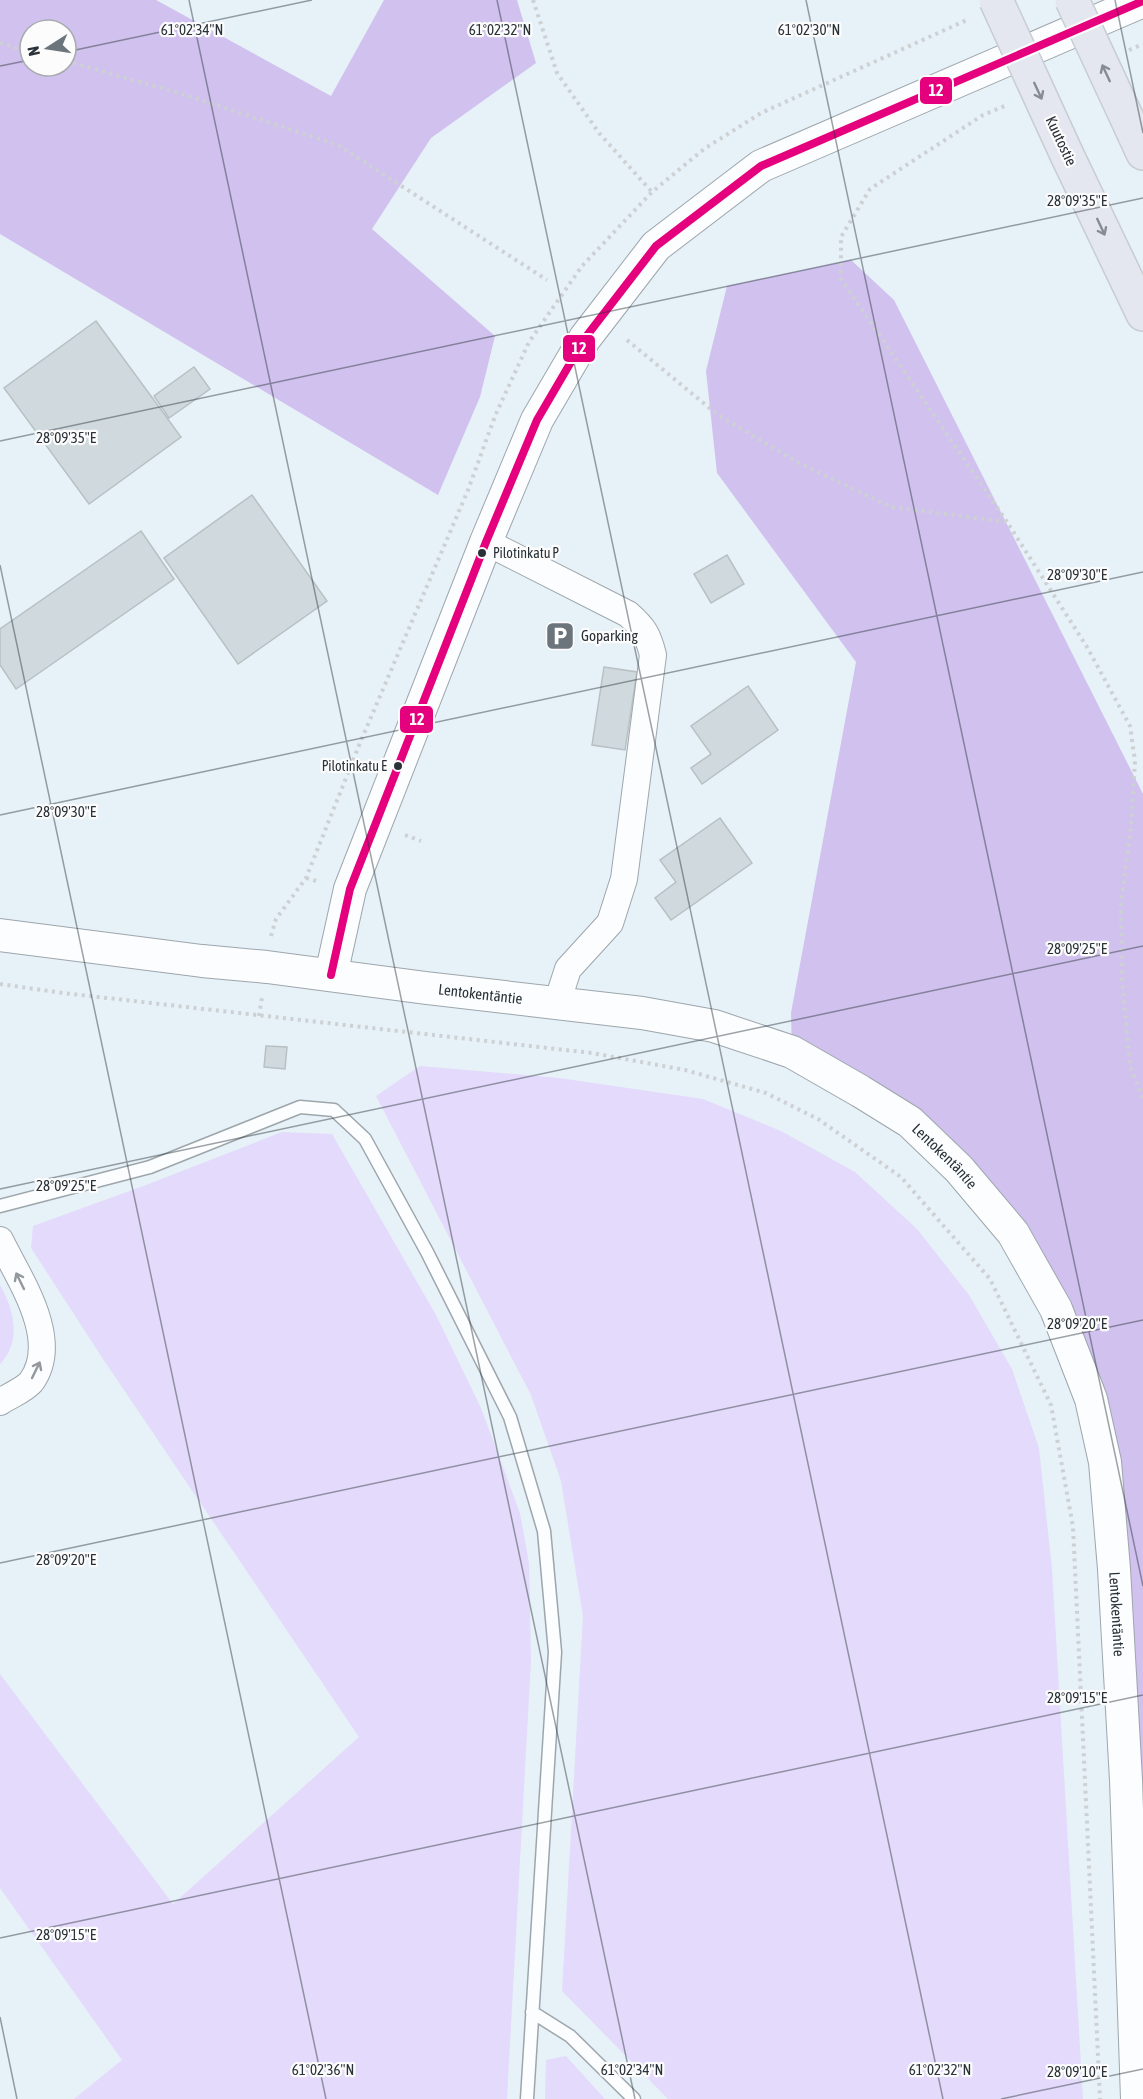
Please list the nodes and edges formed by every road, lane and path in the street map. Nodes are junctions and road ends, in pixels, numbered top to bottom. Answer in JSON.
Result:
{"nodes":[{"id":1,"x":533,"y":0,"type":"edge"},
{"id":2,"x":996,"y":0,"type":"edge"},
{"id":3,"x":1072,"y":0,"type":"edge"},
{"id":4,"x":1143,"y":1,"type":"edge"},
{"id":5,"x":0,"y":43,"type":"edge"},
{"id":6,"x":1143,"y":44,"type":"edge"},
{"id":7,"x":18,"y":48,"type":"edge"},
{"id":8,"x":1122,"y":54,"type":"dead end"},
{"id":9,"x":78,"y":65,"type":"edge"},
{"id":10,"x":1015,"y":101,"type":"dead end"},
{"id":11,"x":1137,"y":140,"type":"edge"},
{"id":12,"x":652,"y":192,"type":"dead end"},
{"id":13,"x":547,"y":280,"type":"dead end"},
{"id":14,"x":1143,"y":314,"type":"edge"},
{"id":15,"x":627,"y":340,"type":"dead end"},
{"id":16,"x":1007,"y":522,"type":"junction"},
{"id":17,"x":486,"y":542,"type":"junction"},
{"id":18,"x":401,"y":834,"type":"dead end"},
{"id":19,"x":421,"y":841,"type":"dead end"},
{"id":20,"x":0,"y":935,"type":"edge"},
{"id":21,"x":331,"y":975,"type":"junction"},
{"id":22,"x":0,"y":984,"type":"edge"},
{"id":23,"x":264,"y":988,"type":"dead end"},
{"id":24,"x":557,"y":1003,"type":"junction"},
{"id":25,"x":259,"y":1016,"type":"junction"},
{"id":26,"x":1143,"y":1099,"type":"edge"},
{"id":27,"x":0,"y":1206,"type":"edge"},
{"id":28,"x":0,"y":1240,"type":"edge"},
{"id":29,"x":0,"y":1402,"type":"edge"},
{"id":30,"x":532,"y":2012,"type":"junction"},
{"id":31,"x":527,"y":2099,"type":"edge"},
{"id":32,"x":634,"y":2099,"type":"edge"},
{"id":33,"x":1100,"y":2099,"type":"edge"},
{"id":34,"x":1137,"y":2099,"type":"edge"}],
"edges":[{"from":1,"to":12,"type":"path"},
{"from":2,"to":14,"type":"highway","name":"Kuutostie","one_way":true,"bridge":true},
{"from":11,"to":3,"type":"highway","one_way":true,"bridge":true},
{"from":4,"to":17,"type":"street"},
{"from":5,"to":7,"type":"path"},
{"from":6,"to":8,"type":"path"},
{"from":9,"to":13,"type":"path"},
{"from":10,"to":16,"type":"path"},
{"from":15,"to":16,"type":"path"},
{"from":16,"to":26,"type":"path"},
{"from":17,"to":21,"type":"street"},
{"from":17,"to":24,"type":"street"},
{"from":18,"to":19,"type":"path"},
{"from":20,"to":21,"type":"street","name":"Lentokentäntie"},
{"from":21,"to":24,"type":"street","name":"Lentokentäntie"},
{"from":22,"to":25,"type":"path"},
{"from":23,"to":25,"type":"path"},
{"from":24,"to":34,"type":"street","name":"Lentokentäntie"},
{"from":25,"to":33,"type":"path"},
{"from":27,"to":30,"type":"lane"},
{"from":29,"to":28,"type":"street","one_way":true},
{"from":30,"to":31,"type":"lane"},
{"from":30,"to":32,"type":"lane"}]}
